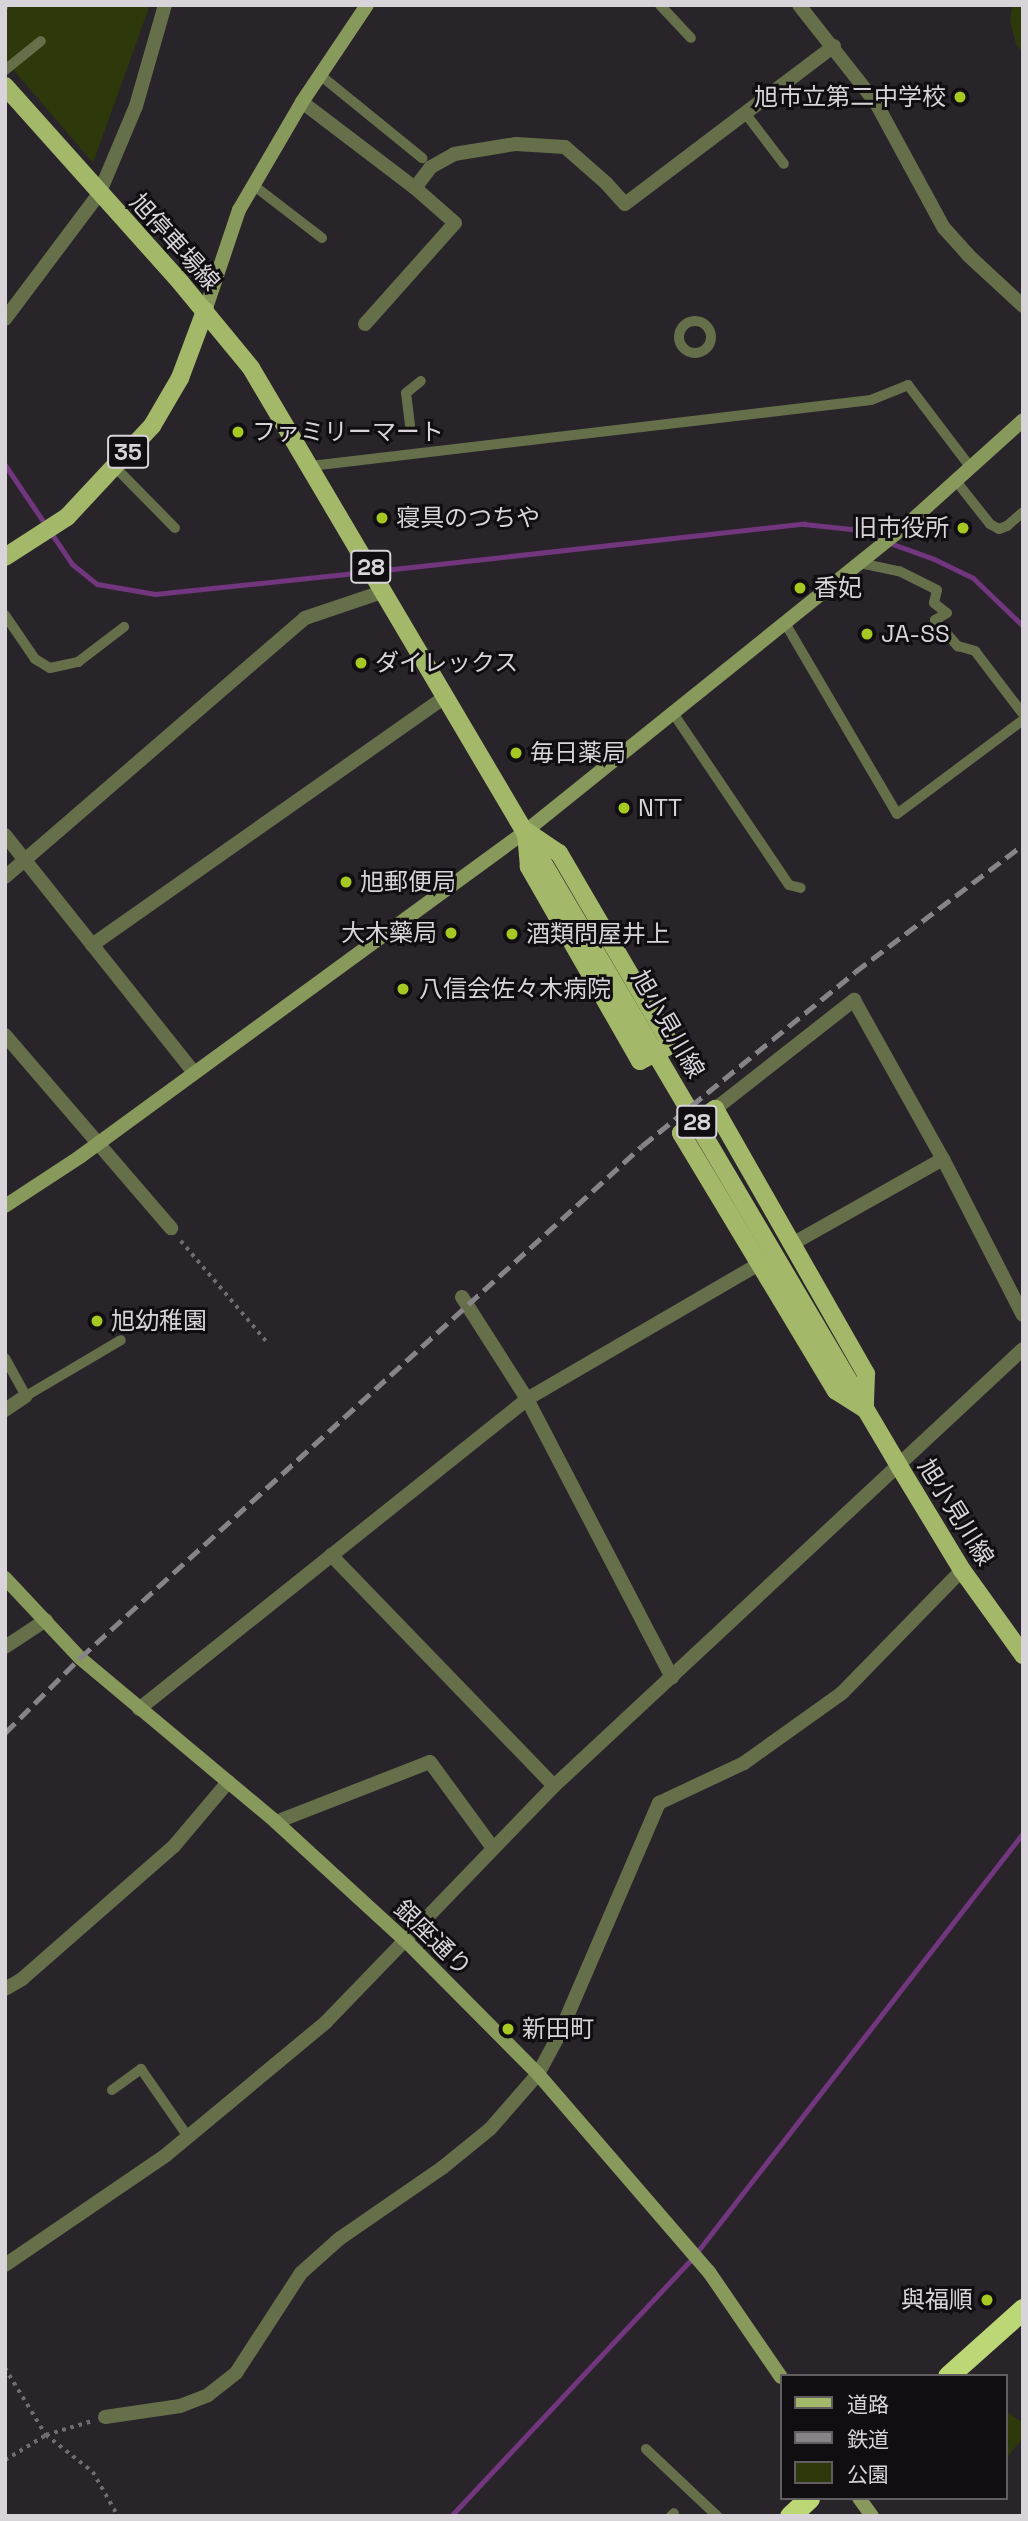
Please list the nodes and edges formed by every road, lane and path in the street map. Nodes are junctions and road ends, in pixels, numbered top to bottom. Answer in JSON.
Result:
{"nodes":[{"id":1,"x":165,"y":5,"type":"edge"},
{"id":2,"x":367,"y":5,"type":"edge"},
{"id":3,"x":660,"y":5,"type":"edge"},
{"id":4,"x":799,"y":5,"type":"edge"},
{"id":5,"x":691,"y":38,"type":"dead end"},
{"id":6,"x":41,"y":41,"type":"dead end"},
{"id":7,"x":834,"y":46,"type":"junction"},
{"id":8,"x":5,"y":70,"type":"edge"},
{"id":9,"x":320,"y":75,"type":"junction"},
{"id":10,"x":5,"y":86,"type":"edge"},
{"id":11,"x":302,"y":102,"type":"junction"},
{"id":12,"x":745,"y":113,"type":"junction"},
{"id":13,"x":422,"y":158,"type":"dead end"},
{"id":14,"x":784,"y":164,"type":"dead end"},
{"id":15,"x":253,"y":185,"type":"junction"},
{"id":16,"x":415,"y":188,"type":"junction"},
{"id":17,"x":99,"y":194,"type":"junction"},
{"id":18,"x":322,"y":238,"type":"dead end"},
{"id":19,"x":1023,"y":306,"type":"edge"},
{"id":20,"x":205,"y":311,"type":"junction"},
{"id":21,"x":5,"y":319,"type":"edge"},
{"id":22,"x":365,"y":324,"type":"dead end"},
{"id":23,"x":421,"y":381,"type":"dead end"},
{"id":24,"x":1023,"y":420,"type":"edge"},
{"id":25,"x":410,"y":425,"type":"dead end"},
{"id":26,"x":114,"y":466,"type":"junction"},
{"id":27,"x":312,"y":467,"type":"junction"},
{"id":28,"x":971,"y":468,"type":"junction"},
{"id":29,"x":956,"y":481,"type":"junction"},
{"id":30,"x":1023,"y":512,"type":"edge"},
{"id":31,"x":175,"y":528,"type":"dead end"},
{"id":32,"x":5,"y":558,"type":"edge"},
{"id":33,"x":866,"y":558,"type":"junction"},
{"id":34,"x":385,"y":591,"type":"junction"},
{"id":35,"x":5,"y":615,"type":"edge"},
{"id":36,"x":785,"y":623,"type":"junction"},
{"id":37,"x":124,"y":627,"type":"dead end"},
{"id":38,"x":446,"y":696,"type":"junction"},
{"id":39,"x":673,"y":713,"type":"junction"},
{"id":40,"x":1023,"y":714,"type":"edge"},
{"id":41,"x":1023,"y":720,"type":"edge"},
{"id":42,"x":526,"y":831,"type":"junction"},
{"id":43,"x":5,"y":835,"type":"edge"},
{"id":44,"x":24,"y":860,"type":"junction"},
{"id":45,"x":5,"y":877,"type":"edge"},
{"id":46,"x":801,"y":888,"type":"dead end"},
{"id":47,"x":92,"y":945,"type":"junction"},
{"id":48,"x":5,"y":1035,"type":"edge"},
{"id":49,"x":194,"y":1073,"type":"junction"},
{"id":50,"x":715,"y":1109,"type":"junction"},
{"id":51,"x":99,"y":1143,"type":"junction"},
{"id":52,"x":943,"y":1159,"type":"junction"},
{"id":53,"x":5,"y":1206,"type":"edge"},
{"id":54,"x":175,"y":1233,"type":"joint"},
{"id":55,"x":792,"y":1244,"type":"junction"},
{"id":56,"x":761,"y":1264,"type":"junction"},
{"id":57,"x":462,"y":1297,"type":"dead end"},
{"id":58,"x":1023,"y":1315,"type":"edge"},
{"id":59,"x":121,"y":1340,"type":"dead end"},
{"id":60,"x":266,"y":1341,"type":"dead end"},
{"id":61,"x":1023,"y":1349,"type":"edge"},
{"id":62,"x":5,"y":1358,"type":"edge"},
{"id":63,"x":26,"y":1396,"type":"junction"},
{"id":64,"x":527,"y":1399,"type":"junction"},
{"id":65,"x":865,"y":1409,"type":"junction"},
{"id":66,"x":5,"y":1410,"type":"edge"},
{"id":67,"x":899,"y":1466,"type":"junction"},
{"id":68,"x":331,"y":1555,"type":"junction"},
{"id":69,"x":962,"y":1570,"type":"junction"},
{"id":70,"x":5,"y":1578,"type":"edge"},
{"id":71,"x":46,"y":1620,"type":"junction"},
{"id":72,"x":5,"y":1647,"type":"edge"},
{"id":73,"x":1023,"y":1655,"type":"edge"},
{"id":74,"x":672,"y":1677,"type":"junction"},
{"id":75,"x":139,"y":1709,"type":"junction"},
{"id":76,"x":228,"y":1782,"type":"junction"},
{"id":77,"x":554,"y":1786,"type":"junction"},
{"id":78,"x":276,"y":1822,"type":"junction"},
{"id":79,"x":494,"y":1848,"type":"junction"},
{"id":80,"x":405,"y":1940,"type":"junction"},
{"id":81,"x":5,"y":1989,"type":"edge"},
{"id":82,"x":538,"y":2074,"type":"junction"},
{"id":83,"x":112,"y":2090,"type":"dead end"},
{"id":84,"x":188,"y":2137,"type":"junction"},
{"id":85,"x":5,"y":2264,"type":"edge"},
{"id":86,"x":1023,"y":2309,"type":"edge"},
{"id":87,"x":5,"y":2368,"type":"edge"},
{"id":88,"x":950,"y":2374,"type":"edge"},
{"id":89,"x":780,"y":2375,"type":"edge"},
{"id":90,"x":105,"y":2417,"type":"joint"},
{"id":91,"x":46,"y":2435,"type":"junction"},
{"id":92,"x":646,"y":2449,"type":"dead end"},
{"id":93,"x":5,"y":2460,"type":"edge"},
{"id":94,"x":807,"y":2500,"type":"edge"},
{"id":95,"x":860,"y":2500,"type":"edge"},
{"id":96,"x":118,"y":2516,"type":"edge"},
{"id":97,"x":717,"y":2516,"type":"edge"},
{"id":98,"x":790,"y":2516,"type":"edge"},
{"id":99,"x":872,"y":2516,"type":"edge"}],
"edges":[{"from":1,"to":17,"type":"street"},
{"from":2,"to":9,"type":"street"},
{"from":3,"to":5,"type":"lane"},
{"from":4,"to":7,"type":"street"},
{"from":6,"to":8,"type":"lane"},
{"from":7,"to":12,"type":"street"},
{"from":7,"to":19,"type":"street"},
{"from":9,"to":11,"type":"street"},
{"from":9,"to":13,"type":"lane"},
{"from":10,"to":17,"type":"main road","name":"旭停車場線"},
{"from":11,"to":15,"type":"street"},
{"from":11,"to":16,"type":"street"},
{"from":12,"to":14,"type":"lane"},
{"from":12,"to":16,"type":"street"},
{"from":15,"to":18,"type":"lane"},
{"from":15,"to":20,"type":"street"},
{"from":16,"to":22,"type":"street"},
{"from":17,"to":20,"type":"main road","name":"旭停車場線"},
{"from":17,"to":21,"type":"street"},
{"from":20,"to":26,"type":"main road","name":"旭停車場線","number":"35"},
{"from":20,"to":27,"type":"main road","name":"旭小見川線","number":"28"},
{"from":23,"to":25,"type":"lane"},
{"from":24,"to":28,"type":"street"},
{"from":26,"to":31,"type":"lane"},
{"from":26,"to":32,"type":"main road","name":"旭停車場線","number":"35"},
{"from":27,"to":28,"type":"lane"},
{"from":27,"to":34,"type":"main road","name":"旭小見川線","number":"28"},
{"from":28,"to":29,"type":"street"},
{"from":29,"to":30,"type":"lane"},
{"from":29,"to":33,"type":"street"},
{"from":33,"to":36,"type":"street"},
{"from":33,"to":40,"type":"lane"},
{"from":34,"to":38,"type":"main road","name":"旭小見川線","number":"28"},
{"from":34,"to":44,"type":"street"},
{"from":35,"to":37,"type":"lane"},
{"from":36,"to":39,"type":"street"},
{"from":36,"to":41,"type":"lane"},
{"from":38,"to":42,"type":"main road","name":"旭小見川線","number":"28"},
{"from":38,"to":47,"type":"street"},
{"from":39,"to":42,"type":"street"},
{"from":39,"to":46,"type":"lane"},
{"from":42,"to":42,"type":"main road"},
{"from":42,"to":49,"type":"street"},
{"from":42,"to":65,"type":"main road","name":"旭小見川線","number":"28"},
{"from":43,"to":44,"type":"street"},
{"from":44,"to":45,"type":"street"},
{"from":44,"to":47,"type":"street"},
{"from":47,"to":49,"type":"street"},
{"from":48,"to":51,"type":"street"},
{"from":49,"to":51,"type":"street"},
{"from":50,"to":52,"type":"street"},
{"from":50,"to":55,"type":"main road"},
{"from":50,"to":56,"type":"main road"},
{"from":51,"to":53,"type":"street"},
{"from":51,"to":54,"type":"street"},
{"from":52,"to":55,"type":"street"},
{"from":52,"to":58,"type":"street"},
{"from":54,"to":60,"type":"path"},
{"from":55,"to":65,"type":"main road"},
{"from":56,"to":64,"type":"street"},
{"from":56,"to":65,"type":"main road"},
{"from":57,"to":64,"type":"street"},
{"from":59,"to":63,"type":"lane"},
{"from":61,"to":67,"type":"street"},
{"from":62,"to":63,"type":"lane"},
{"from":63,"to":66,"type":"street"},
{"from":64,"to":68,"type":"street"},
{"from":64,"to":74,"type":"street"},
{"from":65,"to":67,"type":"main road","name":"旭小見川線","number":"28"},
{"from":67,"to":69,"type":"main road","name":"旭小見川線","number":"28"},
{"from":67,"to":74,"type":"street"},
{"from":68,"to":75,"type":"street"},
{"from":68,"to":77,"type":"street"},
{"from":69,"to":73,"type":"main road","name":"旭小見川線","number":"28"},
{"from":69,"to":82,"type":"street"},
{"from":70,"to":71,"type":"street","name":"銀座通り"},
{"from":71,"to":72,"type":"street"},
{"from":71,"to":75,"type":"street","name":"銀座通り"},
{"from":74,"to":77,"type":"street"},
{"from":75,"to":76,"type":"street","name":"銀座通り"},
{"from":76,"to":78,"type":"street","name":"銀座通り"},
{"from":76,"to":81,"type":"street"},
{"from":77,"to":79,"type":"street"},
{"from":78,"to":79,"type":"street"},
{"from":78,"to":80,"type":"street","name":"銀座通り"},
{"from":79,"to":80,"type":"street"},
{"from":80,"to":82,"type":"street","name":"銀座通り"},
{"from":80,"to":84,"type":"street"},
{"from":82,"to":89,"type":"street","name":"銀座通り"},
{"from":82,"to":90,"type":"street"},
{"from":83,"to":84,"type":"lane"},
{"from":84,"to":85,"type":"street"},
{"from":86,"to":88,"type":"highway"},
{"from":87,"to":91,"type":"path"},
{"from":90,"to":91,"type":"path"},
{"from":91,"to":93,"type":"path"},
{"from":91,"to":96,"type":"path"},
{"from":92,"to":97,"type":"lane"},
{"from":94,"to":98,"type":"highway"},
{"from":95,"to":99,"type":"street"}]}
